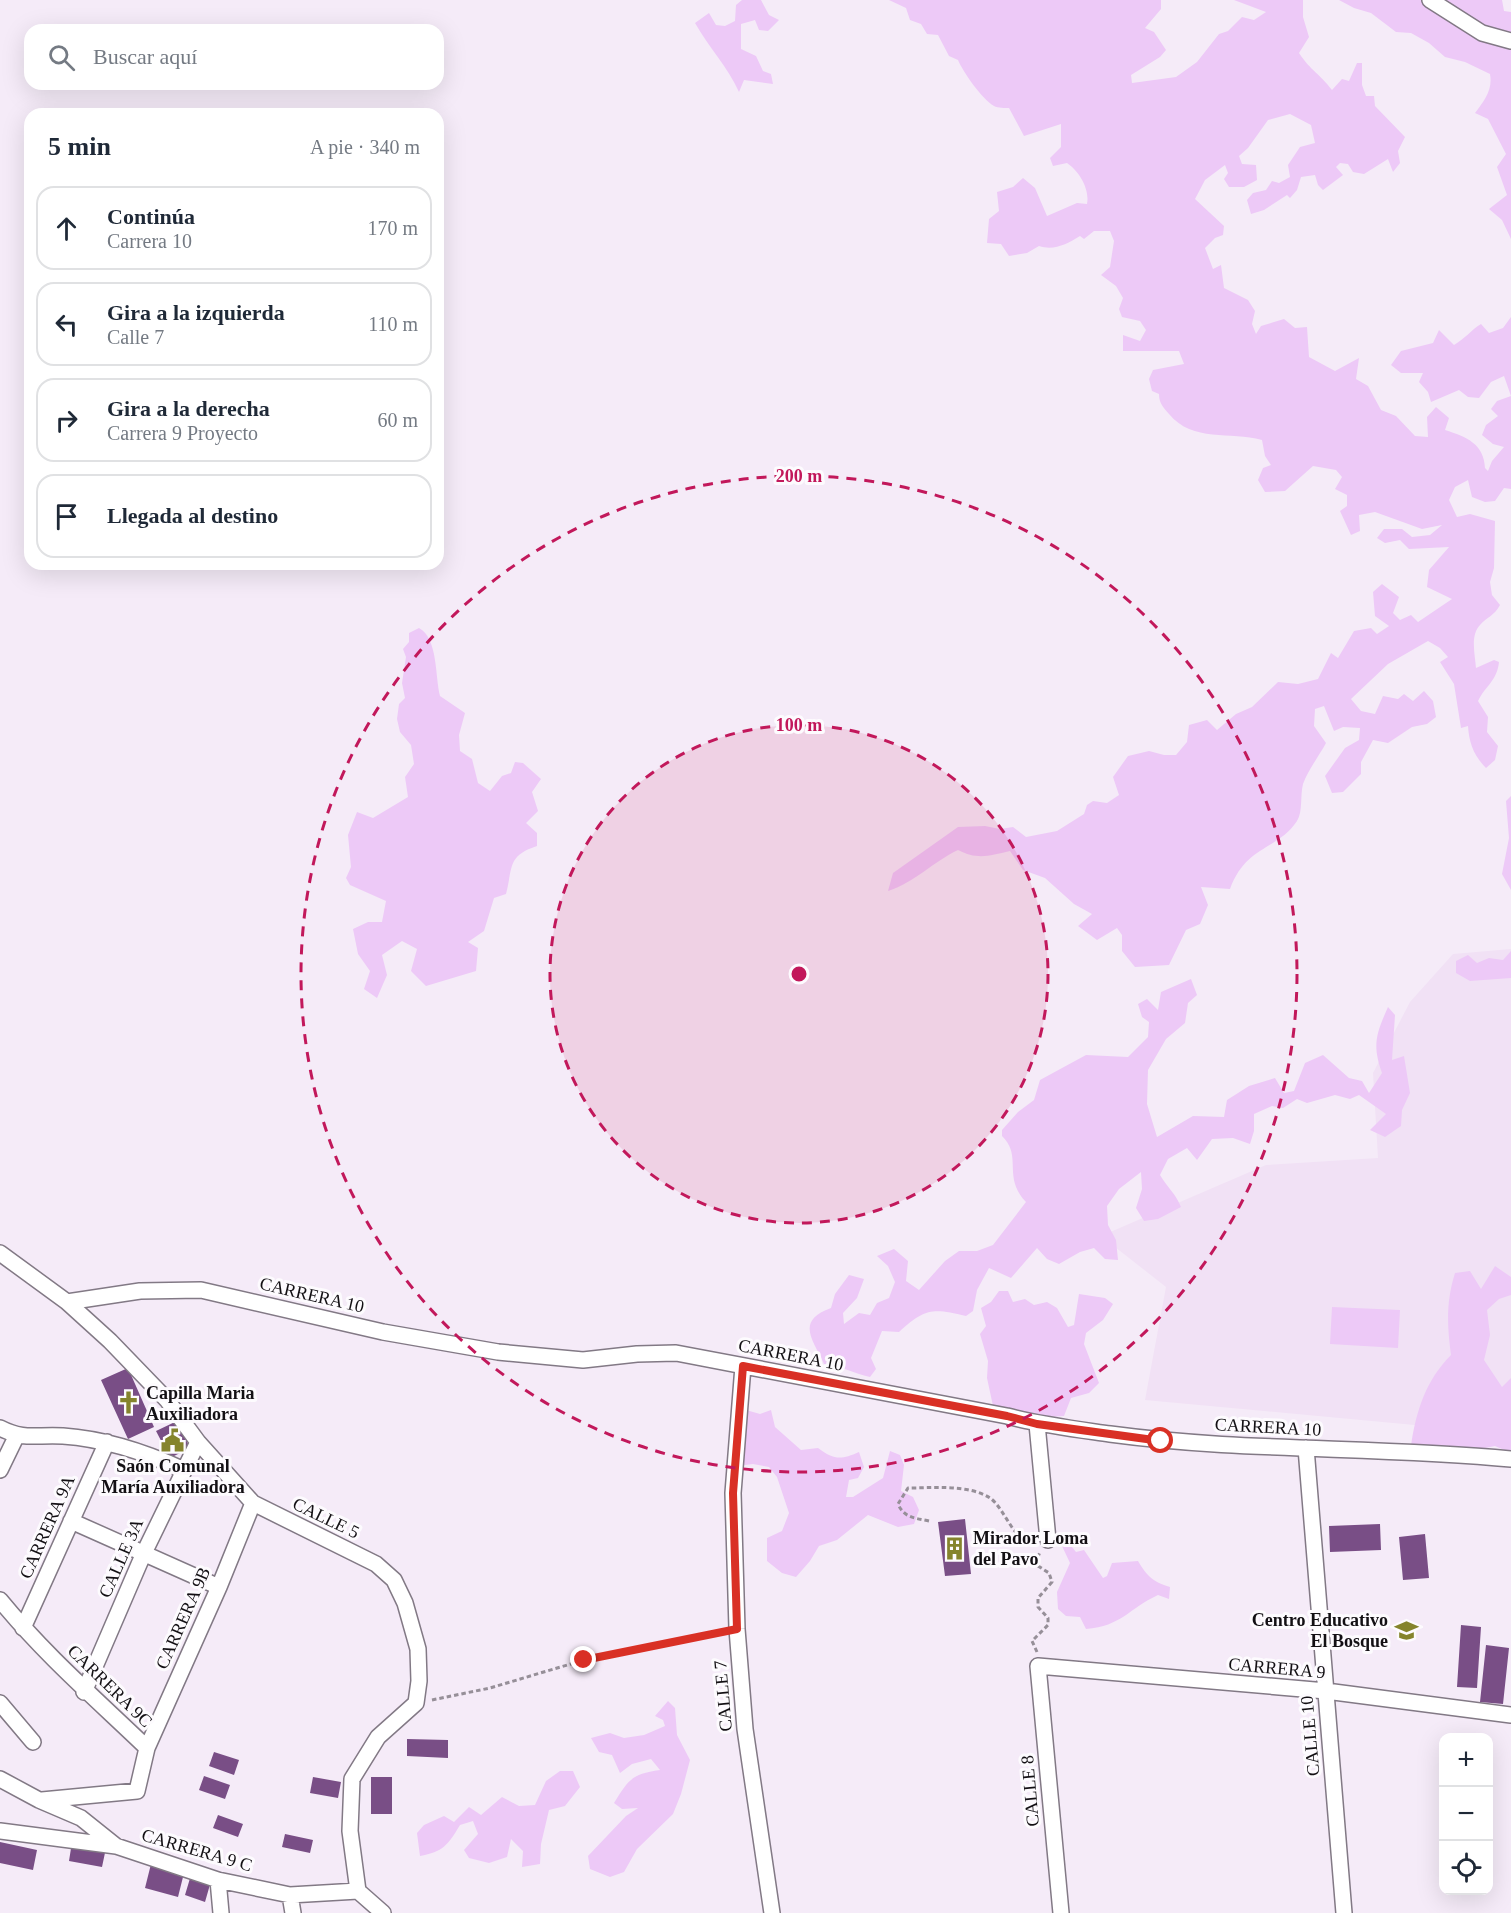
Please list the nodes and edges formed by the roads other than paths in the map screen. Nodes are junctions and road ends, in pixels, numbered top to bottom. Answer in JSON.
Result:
{"nodes":[{"id":1,"x":1430,"y":0,"type":"edge"},
{"id":2,"x":1511,"y":41,"type":"edge"},
{"id":3,"x":0,"y":1253,"type":"edge"},
{"id":4,"x":67,"y":1302,"type":"junction"},
{"id":5,"x":743,"y":1366,"type":"junction"},
{"id":6,"x":1037,"y":1424,"type":"junction"},
{"id":7,"x":0,"y":1428,"type":"edge"},
{"id":8,"x":16,"y":1437,"type":"junction"},
{"id":9,"x":107,"y":1442,"type":"junction"},
{"id":10,"x":198,"y":1442,"type":"junction"},
{"id":11,"x":1306,"y":1448,"type":"junction"},
{"id":12,"x":1511,"y":1459,"type":"edge"},
{"id":13,"x":0,"y":1470,"type":"edge"},
{"id":14,"x":184,"y":1470,"type":"junction"},
{"id":15,"x":253,"y":1503,"type":"junction"},
{"id":16,"x":71,"y":1521,"type":"junction"},
{"id":17,"x":1048,"y":1540,"type":"road end"},
{"id":18,"x":143,"y":1555,"type":"junction"},
{"id":19,"x":219,"y":1587,"type":"junction"},
{"id":20,"x":0,"y":1600,"type":"edge"},
{"id":21,"x":23,"y":1628,"type":"junction"},
{"id":22,"x":1038,"y":1666,"type":"joint"},
{"id":23,"x":1326,"y":1691,"type":"junction"},
{"id":24,"x":84,"y":1692,"type":"junction"},
{"id":25,"x":0,"y":1703,"type":"edge"},
{"id":26,"x":1511,"y":1715,"type":"edge"},
{"id":27,"x":33,"y":1742,"type":"dead end"},
{"id":28,"x":147,"y":1748,"type":"junction"},
{"id":29,"x":0,"y":1779,"type":"edge"},
{"id":30,"x":39,"y":1800,"type":"junction"},
{"id":31,"x":0,"y":1830,"type":"edge"},
{"id":32,"x":116,"y":1846,"type":"junction"},
{"id":33,"x":218,"y":1880,"type":"junction"},
{"id":34,"x":358,"y":1891,"type":"junction"},
{"id":35,"x":290,"y":1894,"type":"junction"},
{"id":36,"x":221,"y":1913,"type":"edge"},
{"id":37,"x":293,"y":1913,"type":"edge"},
{"id":38,"x":383,"y":1913,"type":"edge"},
{"id":39,"x":772,"y":1913,"type":"edge"},
{"id":40,"x":1061,"y":1913,"type":"edge"},
{"id":41,"x":1344,"y":1913,"type":"edge"}],
"edges":[{"from":1,"to":2,"type":"street"},
{"from":3,"to":4,"type":"street","name":"CALLE 5"},
{"from":4,"to":5,"type":"street","name":"CARRERA 10"},
{"from":4,"to":10,"type":"street","name":"CALLE 5"},
{"from":5,"to":6,"type":"street","name":"CARRERA 10"},
{"from":5,"to":39,"type":"street","name":"CALLE 7"},
{"from":6,"to":11,"type":"street","name":"CARRERA 10"},
{"from":6,"to":17,"type":"street"},
{"from":7,"to":8,"type":"street"},
{"from":8,"to":9,"type":"street"},
{"from":8,"to":13,"type":"street"},
{"from":9,"to":14,"type":"street"},
{"from":9,"to":16,"type":"street","name":"CARRERA 9A"},
{"from":10,"to":14,"type":"street","name":"CALLE 3A"},
{"from":10,"to":15,"type":"street","name":"CALLE 5"},
{"from":11,"to":12,"type":"street","name":"CARRERA 10"},
{"from":11,"to":23,"type":"street","name":"CALLE 10"},
{"from":14,"to":18,"type":"street","name":"CALLE 3A"},
{"from":15,"to":19,"type":"street","name":"CARRERA 9B"},
{"from":15,"to":34,"type":"street","name":"CALLE 5"},
{"from":16,"to":18,"type":"street"},
{"from":16,"to":21,"type":"street","name":"CARRERA 9A"},
{"from":18,"to":19,"type":"street"},
{"from":18,"to":24,"type":"street","name":"CALLE 3A"},
{"from":19,"to":28,"type":"street","name":"CARRERA 9B"},
{"from":20,"to":21,"type":"street","name":"CARRERA 9C"},
{"from":21,"to":24,"type":"street","name":"CARRERA 9C"},
{"from":22,"to":23,"type":"street","name":"CARRERA 9"},
{"from":22,"to":40,"type":"street","name":"CALLE 8"},
{"from":23,"to":26,"type":"street","name":"CARRERA 9"},
{"from":23,"to":41,"type":"street","name":"CALLE 10"},
{"from":24,"to":28,"type":"street","name":"CARRERA 9C"},
{"from":25,"to":27,"type":"street"},
{"from":28,"to":30,"type":"street","name":"CARRERA 9C"},
{"from":29,"to":30,"type":"street","name":"CARRERA 9 C"},
{"from":30,"to":32,"type":"street","name":"CARRERA 9 C"},
{"from":31,"to":32,"type":"street"},
{"from":32,"to":33,"type":"street","name":"CARRERA 9 C"},
{"from":33,"to":35,"type":"street","name":"CARRERA 9 C"},
{"from":33,"to":36,"type":"street"},
{"from":34,"to":35,"type":"street","name":"CARRERA 9 C"},
{"from":34,"to":38,"type":"street"},
{"from":35,"to":37,"type":"street"}]}
